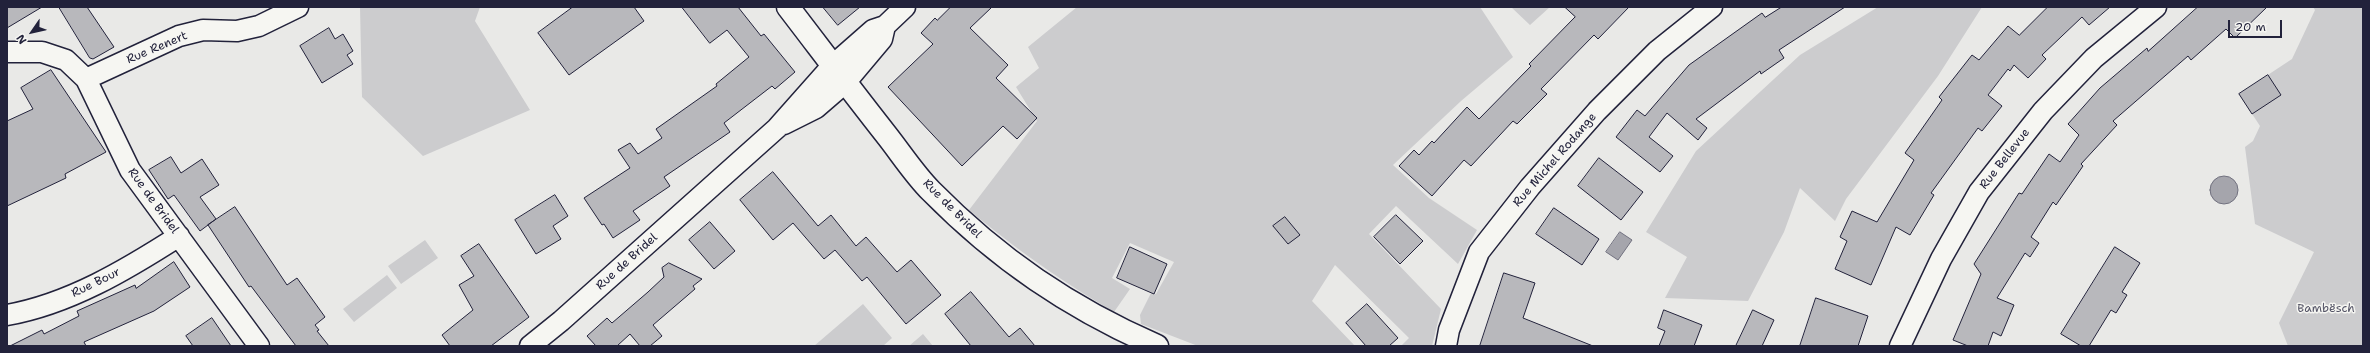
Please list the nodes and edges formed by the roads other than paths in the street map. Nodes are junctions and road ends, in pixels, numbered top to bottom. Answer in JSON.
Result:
{"nodes":[{"id":1,"x":298,"y":7,"type":"edge"},
{"id":2,"x":788,"y":7,"type":"edge"},
{"id":3,"x":905,"y":7,"type":"edge"},
{"id":4,"x":1712,"y":7,"type":"edge"},
{"id":5,"x":2156,"y":7,"type":"edge"},
{"id":6,"x":7,"y":52,"type":"edge"},
{"id":7,"x":839,"y":74,"type":"junction"},
{"id":8,"x":86,"y":79,"type":"junction"},
{"id":9,"x":179,"y":236,"type":"junction"},
{"id":10,"x":7,"y":315,"type":"edge"},
{"id":11,"x":259,"y":346,"type":"edge"},
{"id":12,"x":530,"y":346,"type":"edge"},
{"id":13,"x":1157,"y":346,"type":"edge"},
{"id":14,"x":1446,"y":346,"type":"edge"},
{"id":15,"x":1900,"y":346,"type":"edge"}],
"edges":[{"from":1,"to":8,"type":"street","name":"Rue Renert"},
{"from":2,"to":7,"type":"main road"},
{"from":3,"to":7,"type":"street"},
{"from":4,"to":14,"type":"street","name":"Rue Michel Rodange"},
{"from":5,"to":15,"type":"street","name":"Rue Bellevue"},
{"from":6,"to":8,"type":"street","name":"Rue de Bridel"},
{"from":7,"to":12,"type":"street","name":"Rue de Bridel"},
{"from":7,"to":13,"type":"main road","name":"Rue de Bridel"},
{"from":8,"to":9,"type":"street","name":"Rue de Bridel"},
{"from":9,"to":10,"type":"street","name":"Rue Bour"},
{"from":9,"to":11,"type":"street","name":"Rue de Bridel"}]}
